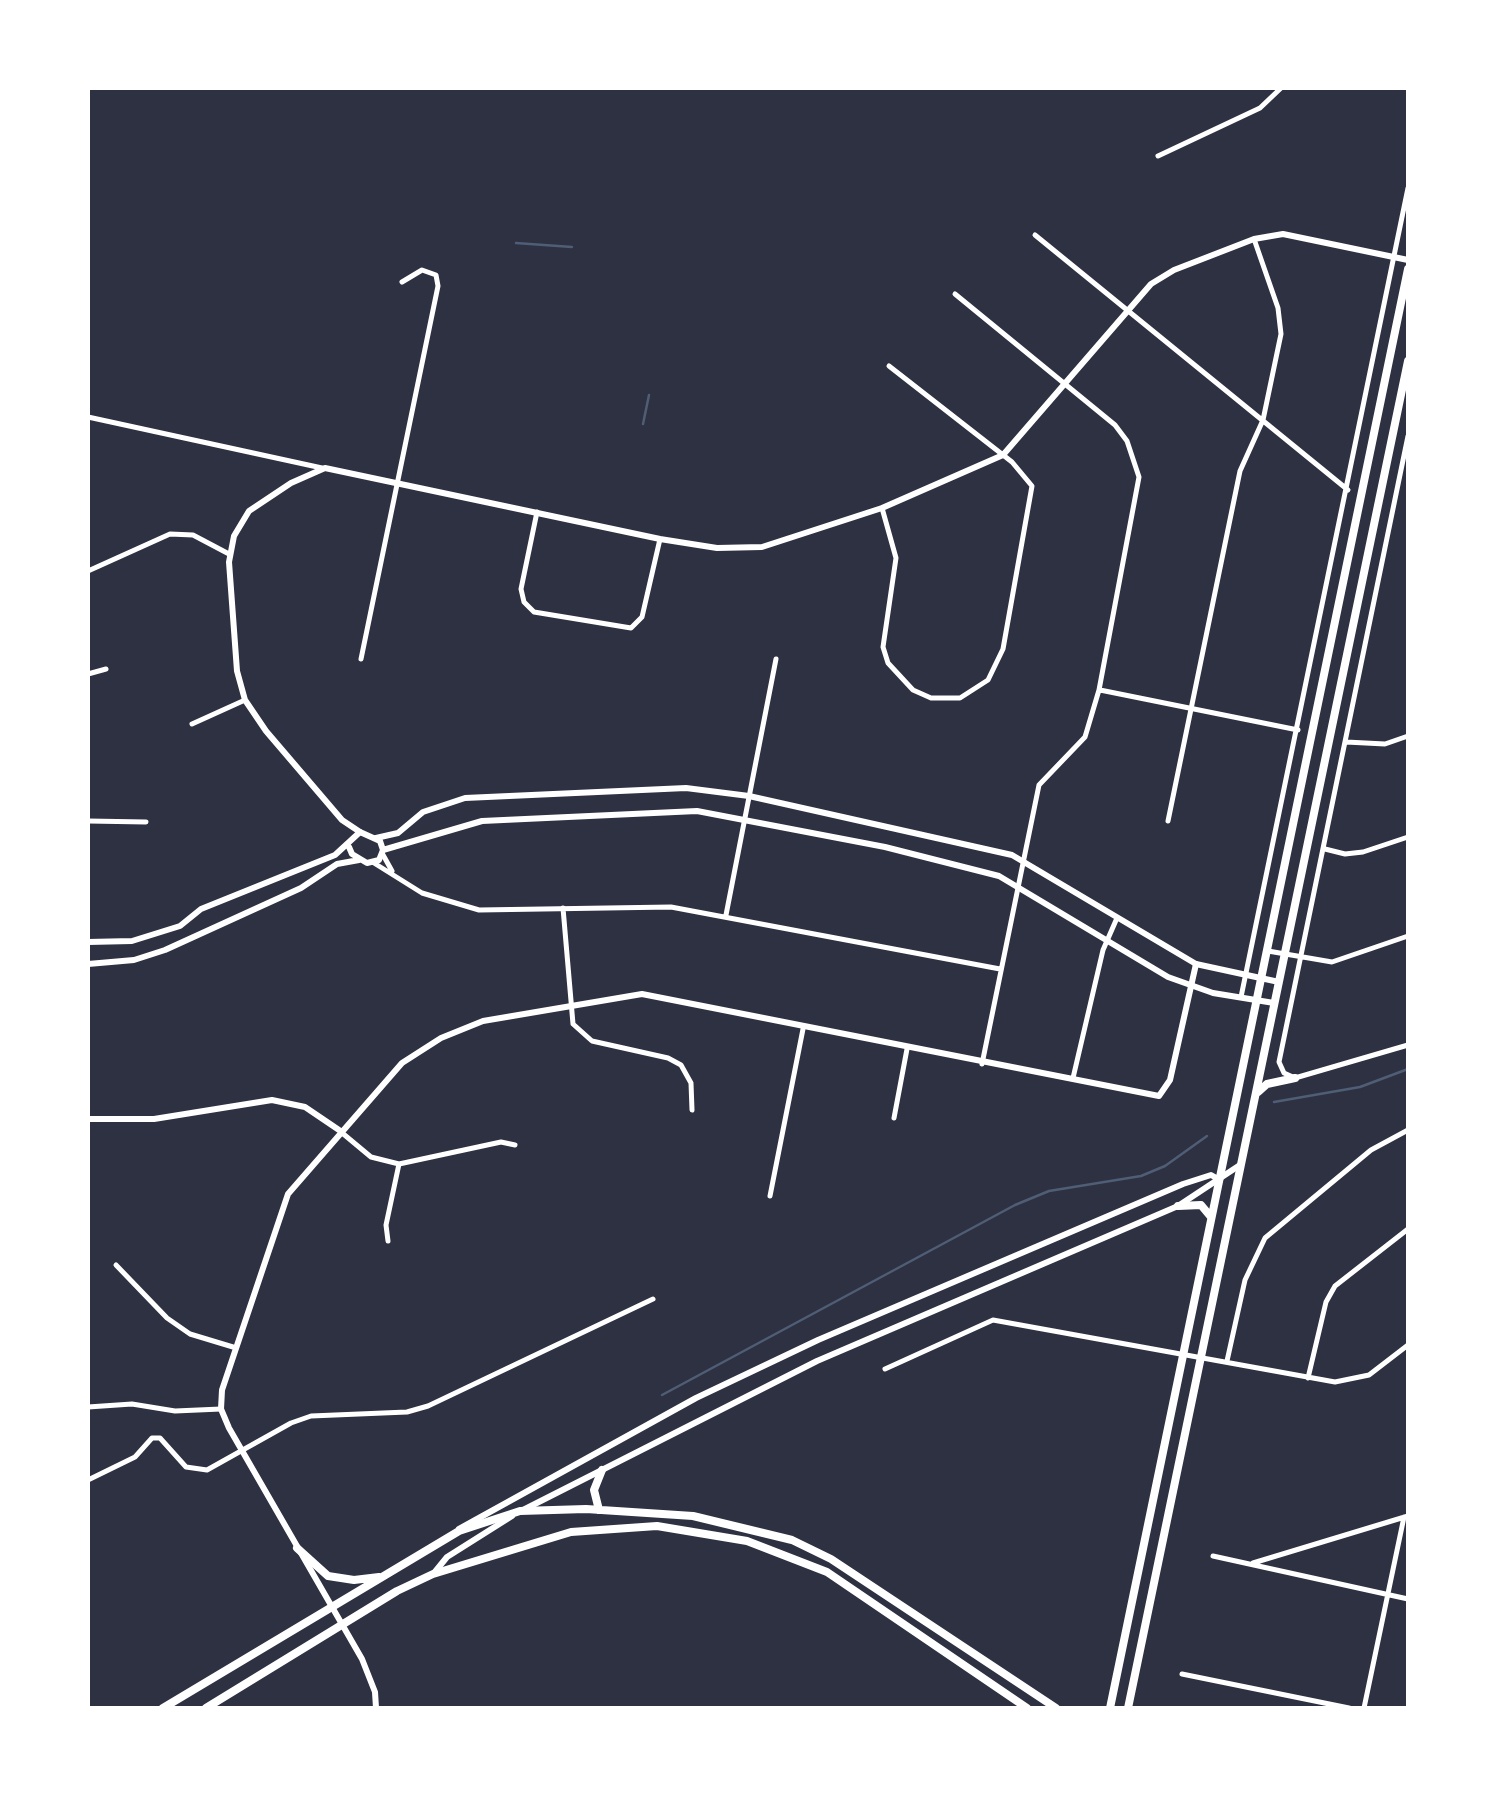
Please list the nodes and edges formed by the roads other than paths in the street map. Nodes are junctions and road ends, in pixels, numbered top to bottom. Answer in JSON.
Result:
{"nodes":[{"id":1,"x":1281,"y":88,"type":"edge"},
{"id":2,"x":1158,"y":156,"type":"dead end"},
{"id":3,"x":1408,"y":188,"type":"edge"},
{"id":4,"x":1035,"y":235,"type":"dead end"},
{"id":5,"x":1254,"y":239,"type":"junction"},
{"id":6,"x":1396,"y":257,"type":"junction"},
{"id":7,"x":1408,"y":260,"type":"edge"},
{"id":8,"x":1408,"y":269,"type":"edge"},
{"id":9,"x":402,"y":282,"type":"dead end"},
{"id":10,"x":955,"y":294,"type":"dead end"},
{"id":11,"x":1130,"y":309,"type":"junction"},
{"id":12,"x":1408,"y":360,"type":"edge"},
{"id":13,"x":889,"y":366,"type":"dead end"},
{"id":14,"x":1066,"y":386,"type":"junction"},
{"id":15,"x":88,"y":417,"type":"edge"},
{"id":16,"x":1263,"y":420,"type":"junction"},
{"id":17,"x":1408,"y":436,"type":"edge"},
{"id":18,"x":1003,"y":455,"type":"junction"},
{"id":19,"x":325,"y":468,"type":"junction"},
{"id":20,"x":397,"y":484,"type":"junction"},
{"id":21,"x":1348,"y":490,"type":"junction"},
{"id":22,"x":882,"y":508,"type":"junction"},
{"id":23,"x":537,"y":512,"type":"junction"},
{"id":24,"x":660,"y":538,"type":"junction"},
{"id":25,"x":229,"y":554,"type":"junction"},
{"id":26,"x":88,"y":571,"type":"edge"},
{"id":27,"x":361,"y":659,"type":"dead end"},
{"id":28,"x":776,"y":659,"type":"dead end"},
{"id":29,"x":106,"y":669,"type":"dead end"},
{"id":30,"x":88,"y":674,"type":"edge"},
{"id":31,"x":1099,"y":690,"type":"junction"},
{"id":32,"x":245,"y":700,"type":"junction"},
{"id":33,"x":1191,"y":708,"type":"junction"},
{"id":34,"x":192,"y":724,"type":"dead end"},
{"id":35,"x":1298,"y":730,"type":"junction"},
{"id":36,"x":1408,"y":736,"type":"edge"},
{"id":37,"x":1346,"y":742,"type":"junction"},
{"id":38,"x":749,"y":796,"type":"junction"},
{"id":39,"x":342,"y":820,"type":"junction"},
{"id":40,"x":744,"y":820,"type":"junction"},
{"id":41,"x":88,"y":821,"type":"edge"},
{"id":42,"x":1168,"y":821,"type":"dead end"},
{"id":43,"x":146,"y":822,"type":"dead end"},
{"id":44,"x":360,"y":832,"type":"junction"},
{"id":45,"x":1408,"y":837,"type":"edge"},
{"id":46,"x":376,"y":838,"type":"junction"},
{"id":47,"x":349,"y":844,"type":"junction"},
{"id":48,"x":1324,"y":849,"type":"junction"},
{"id":49,"x":383,"y":852,"type":"junction"},
{"id":50,"x":360,"y":860,"type":"junction"},
{"id":51,"x":1024,"y":860,"type":"junction"},
{"id":52,"x":374,"y":863,"type":"junction"},
{"id":53,"x":394,"y":874,"type":"junction"},
{"id":54,"x":1019,"y":884,"type":"junction"},
{"id":55,"x":563,"y":908,"type":"junction"},
{"id":56,"x":726,"y":916,"type":"junction"},
{"id":57,"x":1117,"y":918,"type":"junction"},
{"id":58,"x":1408,"y":936,"type":"edge"},
{"id":59,"x":1106,"y":940,"type":"junction"},
{"id":60,"x":88,"y":942,"type":"edge"},
{"id":61,"x":1268,"y":951,"type":"junction"},
{"id":62,"x":1284,"y":955,"type":"junction"},
{"id":63,"x":1299,"y":958,"type":"junction"},
{"id":64,"x":88,"y":964,"type":"edge"},
{"id":65,"x":1196,"y":964,"type":"junction"},
{"id":66,"x":1000,"y":970,"type":"junction"},
{"id":67,"x":1246,"y":976,"type":"junction"},
{"id":68,"x":1262,"y":979,"type":"junction"},
{"id":69,"x":1279,"y":982,"type":"junction"},
{"id":70,"x":1190,"y":986,"type":"junction"},
{"id":71,"x":1240,"y":998,"type":"junction"},
{"id":72,"x":1256,"y":1000,"type":"junction"},
{"id":73,"x":1274,"y":1004,"type":"junction"},
{"id":74,"x":568,"y":1006,"type":"junction"},
{"id":75,"x":804,"y":1029,"type":"junction"},
{"id":76,"x":1408,"y":1045,"type":"edge"},
{"id":77,"x":907,"y":1049,"type":"junction"},
{"id":78,"x":982,"y":1064,"type":"junction"},
{"id":79,"x":1295,"y":1078,"type":"junction"},
{"id":80,"x":1072,"y":1081,"type":"junction"},
{"id":81,"x":1255,"y":1096,"type":"junction"},
{"id":82,"x":692,"y":1110,"type":"dead end"},
{"id":83,"x":894,"y":1118,"type":"dead end"},
{"id":84,"x":88,"y":1120,"type":"edge"},
{"id":85,"x":339,"y":1130,"type":"junction"},
{"id":86,"x":1408,"y":1130,"type":"edge"},
{"id":87,"x":515,"y":1145,"type":"dead end"},
{"id":88,"x":399,"y":1164,"type":"junction"},
{"id":89,"x":1241,"y":1164,"type":"junction"},
{"id":90,"x":1221,"y":1180,"type":"junction"},
{"id":91,"x":770,"y":1196,"type":"dead end"},
{"id":92,"x":1178,"y":1206,"type":"junction"},
{"id":93,"x":1213,"y":1223,"type":"junction"},
{"id":94,"x":1408,"y":1230,"type":"edge"},
{"id":95,"x":388,"y":1241,"type":"dead end"},
{"id":96,"x":116,"y":1265,"type":"dead end"},
{"id":97,"x":653,"y":1299,"type":"dead end"},
{"id":98,"x":1408,"y":1345,"type":"edge"},
{"id":99,"x":233,"y":1348,"type":"junction"},
{"id":100,"x":1186,"y":1355,"type":"junction"},
{"id":101,"x":1200,"y":1357,"type":"junction"},
{"id":102,"x":1227,"y":1362,"type":"junction"},
{"id":103,"x":885,"y":1369,"type":"dead end"},
{"id":104,"x":1308,"y":1378,"type":"junction"},
{"id":105,"x":88,"y":1406,"type":"edge"},
{"id":106,"x":221,"y":1410,"type":"junction"},
{"id":107,"x":240,"y":1450,"type":"junction"},
{"id":108,"x":602,"y":1470,"type":"junction"},
{"id":109,"x":88,"y":1480,"type":"edge"},
{"id":110,"x":599,"y":1510,"type":"junction"},
{"id":111,"x":520,"y":1511,"type":"junction"},
{"id":112,"x":1406,"y":1516,"type":"edge"},
{"id":113,"x":441,"y":1540,"type":"junction"},
{"id":114,"x":297,"y":1548,"type":"junction"},
{"id":115,"x":1213,"y":1556,"type":"dead end"},
{"id":116,"x":1144,"y":1558,"type":"junction"},
{"id":117,"x":1253,"y":1563,"type":"junction"},
{"id":118,"x":433,"y":1574,"type":"junction"},
{"id":119,"x":383,"y":1576,"type":"junction"},
{"id":120,"x":1152,"y":1589,"type":"junction"},
{"id":121,"x":1388,"y":1595,"type":"junction"},
{"id":122,"x":1408,"y":1599,"type":"edge"},
{"id":123,"x":332,"y":1608,"type":"junction"},
{"id":124,"x":342,"y":1624,"type":"junction"},
{"id":125,"x":1182,"y":1674,"type":"dead end"},
{"id":126,"x":163,"y":1708,"type":"edge"},
{"id":127,"x":206,"y":1708,"type":"edge"},
{"id":128,"x":376,"y":1708,"type":"edge"},
{"id":129,"x":1027,"y":1708,"type":"edge"},
{"id":130,"x":1056,"y":1708,"type":"edge"},
{"id":131,"x":1110,"y":1708,"type":"edge"},
{"id":132,"x":1128,"y":1708,"type":"edge"},
{"id":133,"x":1349,"y":1708,"type":"edge"},
{"id":134,"x":1364,"y":1708,"type":"edge"}],
"edges":[{"from":1,"to":2,"type":"street"},
{"from":3,"to":6,"type":"street"},
{"from":4,"to":11,"type":"street"},
{"from":5,"to":6,"type":"main road"},
{"from":5,"to":11,"type":"main road"},
{"from":5,"to":16,"type":"street"},
{"from":6,"to":7,"type":"main road"},
{"from":6,"to":21,"type":"street"},
{"from":8,"to":61,"type":"main road"},
{"from":9,"to":20,"type":"street"},
{"from":10,"to":14,"type":"street"},
{"from":11,"to":14,"type":"main road"},
{"from":11,"to":16,"type":"street"},
{"from":12,"to":62,"type":"main road"},
{"from":13,"to":18,"type":"street"},
{"from":14,"to":18,"type":"main road"},
{"from":14,"to":31,"type":"street"},
{"from":15,"to":19,"type":"street"},
{"from":16,"to":21,"type":"street"},
{"from":16,"to":33,"type":"street"},
{"from":17,"to":37,"type":"street"},
{"from":18,"to":22,"type":"main road"},
{"from":18,"to":22,"type":"street"},
{"from":19,"to":20,"type":"main road"},
{"from":19,"to":25,"type":"main road"},
{"from":20,"to":23,"type":"main road"},
{"from":20,"to":27,"type":"street"},
{"from":21,"to":35,"type":"street"},
{"from":22,"to":24,"type":"main road"},
{"from":23,"to":24,"type":"main road"},
{"from":23,"to":24,"type":"street"},
{"from":25,"to":26,"type":"street"},
{"from":25,"to":32,"type":"main road"},
{"from":28,"to":38,"type":"street"},
{"from":29,"to":30,"type":"street"},
{"from":31,"to":33,"type":"street"},
{"from":31,"to":51,"type":"street"},
{"from":32,"to":34,"type":"street"},
{"from":32,"to":39,"type":"main road"},
{"from":33,"to":35,"type":"street"},
{"from":33,"to":42,"type":"street"},
{"from":35,"to":67,"type":"street"},
{"from":36,"to":37,"type":"street"},
{"from":37,"to":48,"type":"street"},
{"from":38,"to":40,"type":"street"},
{"from":38,"to":46,"type":"main road"},
{"from":38,"to":51,"type":"main road"},
{"from":39,"to":44,"type":"main road"},
{"from":39,"to":47,"type":"main road"},
{"from":40,"to":49,"type":"main road"},
{"from":40,"to":54,"type":"main road"},
{"from":40,"to":56,"type":"street"},
{"from":41,"to":43,"type":"street"},
{"from":44,"to":46,"type":"main road"},
{"from":44,"to":47,"type":"main road"},
{"from":45,"to":48,"type":"street"},
{"from":46,"to":49,"type":"main road"},
{"from":47,"to":50,"type":"main road"},
{"from":47,"to":60,"type":"main road"},
{"from":48,"to":63,"type":"street"},
{"from":49,"to":52,"type":"main road"},
{"from":49,"to":53,"type":"street"},
{"from":50,"to":52,"type":"main road"},
{"from":50,"to":64,"type":"main road"},
{"from":51,"to":54,"type":"street"},
{"from":51,"to":57,"type":"main road"},
{"from":52,"to":53,"type":"street"},
{"from":53,"to":55,"type":"street"},
{"from":54,"to":59,"type":"main road"},
{"from":54,"to":66,"type":"street"},
{"from":55,"to":56,"type":"street"},
{"from":55,"to":74,"type":"street"},
{"from":56,"to":66,"type":"street"},
{"from":57,"to":59,"type":"street"},
{"from":57,"to":65,"type":"main road"},
{"from":58,"to":63,"type":"street"},
{"from":59,"to":70,"type":"main road"},
{"from":59,"to":80,"type":"street"},
{"from":61,"to":62,"type":"street"},
{"from":61,"to":68,"type":"main road"},
{"from":62,"to":63,"type":"street"},
{"from":62,"to":69,"type":"main road"},
{"from":63,"to":79,"type":"street"},
{"from":65,"to":67,"type":"main road"},
{"from":65,"to":70,"type":"main road"},
{"from":66,"to":78,"type":"street"},
{"from":67,"to":68,"type":"main road"},
{"from":67,"to":71,"type":"street"},
{"from":68,"to":69,"type":"main road"},
{"from":68,"to":72,"type":"main road"},
{"from":69,"to":73,"type":"main road"},
{"from":70,"to":71,"type":"main road"},
{"from":70,"to":80,"type":"main road"},
{"from":71,"to":72,"type":"main road"},
{"from":72,"to":73,"type":"main road"},
{"from":72,"to":90,"type":"main road"},
{"from":73,"to":81,"type":"main road"},
{"from":74,"to":75,"type":"main road"},
{"from":74,"to":82,"type":"street"},
{"from":74,"to":85,"type":"main road"},
{"from":75,"to":77,"type":"main road"},
{"from":75,"to":91,"type":"street"},
{"from":76,"to":79,"type":"street"},
{"from":77,"to":78,"type":"main road"},
{"from":77,"to":83,"type":"street"},
{"from":78,"to":80,"type":"main road"},
{"from":79,"to":81,"type":"main road"},
{"from":81,"to":89,"type":"main road"},
{"from":84,"to":85,"type":"main road"},
{"from":85,"to":88,"type":"street"},
{"from":85,"to":99,"type":"main road"},
{"from":86,"to":102,"type":"street"},
{"from":87,"to":88,"type":"street"},
{"from":88,"to":95,"type":"street"},
{"from":89,"to":90,"type":"main road"},
{"from":89,"to":101,"type":"main road"},
{"from":90,"to":92,"type":"main road"},
{"from":90,"to":93,"type":"main road"},
{"from":90,"to":113,"type":"main road"},
{"from":92,"to":93,"type":"main road"},
{"from":92,"to":108,"type":"main road"},
{"from":93,"to":100,"type":"main road"},
{"from":94,"to":104,"type":"street"},
{"from":96,"to":99,"type":"street"},
{"from":97,"to":107,"type":"street"},
{"from":98,"to":104,"type":"street"},
{"from":99,"to":106,"type":"main road"},
{"from":100,"to":101,"type":"street"},
{"from":100,"to":103,"type":"street"},
{"from":100,"to":116,"type":"main road"},
{"from":101,"to":102,"type":"street"},
{"from":101,"to":120,"type":"main road"},
{"from":102,"to":104,"type":"street"},
{"from":105,"to":106,"type":"street"},
{"from":106,"to":107,"type":"main road"},
{"from":107,"to":109,"type":"street"},
{"from":107,"to":114,"type":"main road"},
{"from":108,"to":110,"type":"main road"},
{"from":108,"to":111,"type":"main road"},
{"from":110,"to":111,"type":"main road"},
{"from":110,"to":130,"type":"main road"},
{"from":111,"to":113,"type":"main road"},
{"from":111,"to":118,"type":"main road"},
{"from":112,"to":117,"type":"street"},
{"from":112,"to":121,"type":"street"},
{"from":113,"to":119,"type":"main road"},
{"from":114,"to":119,"type":"main road"},
{"from":114,"to":123,"type":"main road"},
{"from":115,"to":117,"type":"street"},
{"from":116,"to":120,"type":"main road"},
{"from":116,"to":131,"type":"main road"},
{"from":117,"to":121,"type":"street"},
{"from":118,"to":124,"type":"main road"},
{"from":118,"to":129,"type":"main road"},
{"from":119,"to":123,"type":"main road"},
{"from":120,"to":132,"type":"main road"},
{"from":121,"to":122,"type":"street"},
{"from":121,"to":134,"type":"street"},
{"from":123,"to":124,"type":"main road"},
{"from":123,"to":126,"type":"main road"},
{"from":124,"to":127,"type":"main road"},
{"from":124,"to":128,"type":"main road"},
{"from":125,"to":133,"type":"street"}]}
